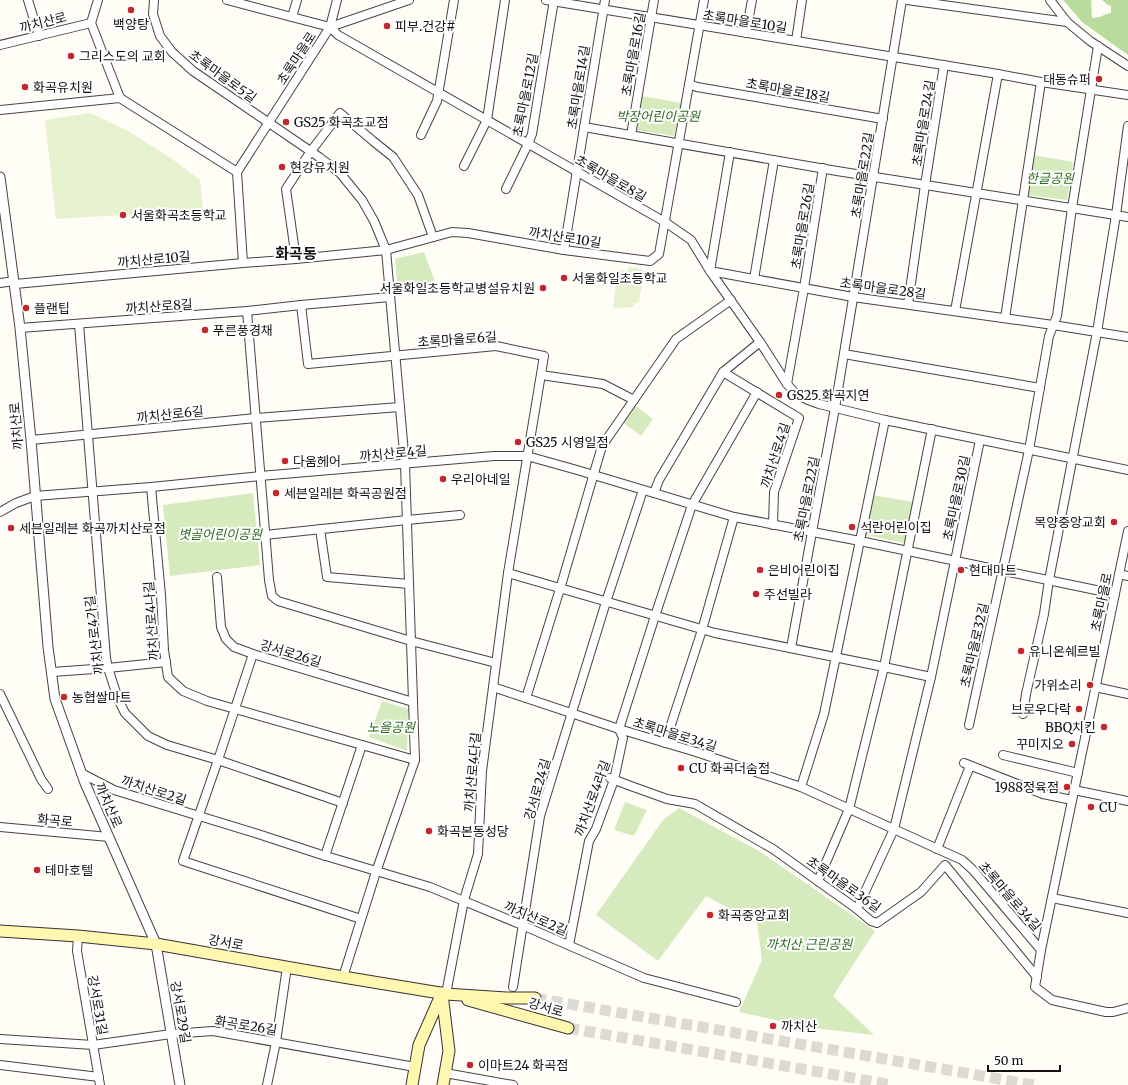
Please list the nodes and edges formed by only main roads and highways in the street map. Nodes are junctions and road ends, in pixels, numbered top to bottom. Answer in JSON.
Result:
{"nodes":[{"id":1,"x":0,"y":931,"type":"edge"},
{"id":2,"x":444,"y":993,"type":"junction"},
{"id":3,"x":535,"y":998,"type":"tunnel mouth"},
{"id":4,"x":568,"y":1028,"type":"tunnel mouth"},
{"id":5,"x":412,"y":1085,"type":"edge"},
{"id":6,"x":443,"y":1085,"type":"edge"}],
"edges":[{"from":1,"to":2,"type":"main road","name":"강서로"},
{"from":2,"to":3,"type":"main road","name":"강서로"},
{"from":2,"to":4,"type":"main road","name":"강서로"},
{"from":2,"to":5,"type":"main road"},
{"from":2,"to":6,"type":"main road"}]}
